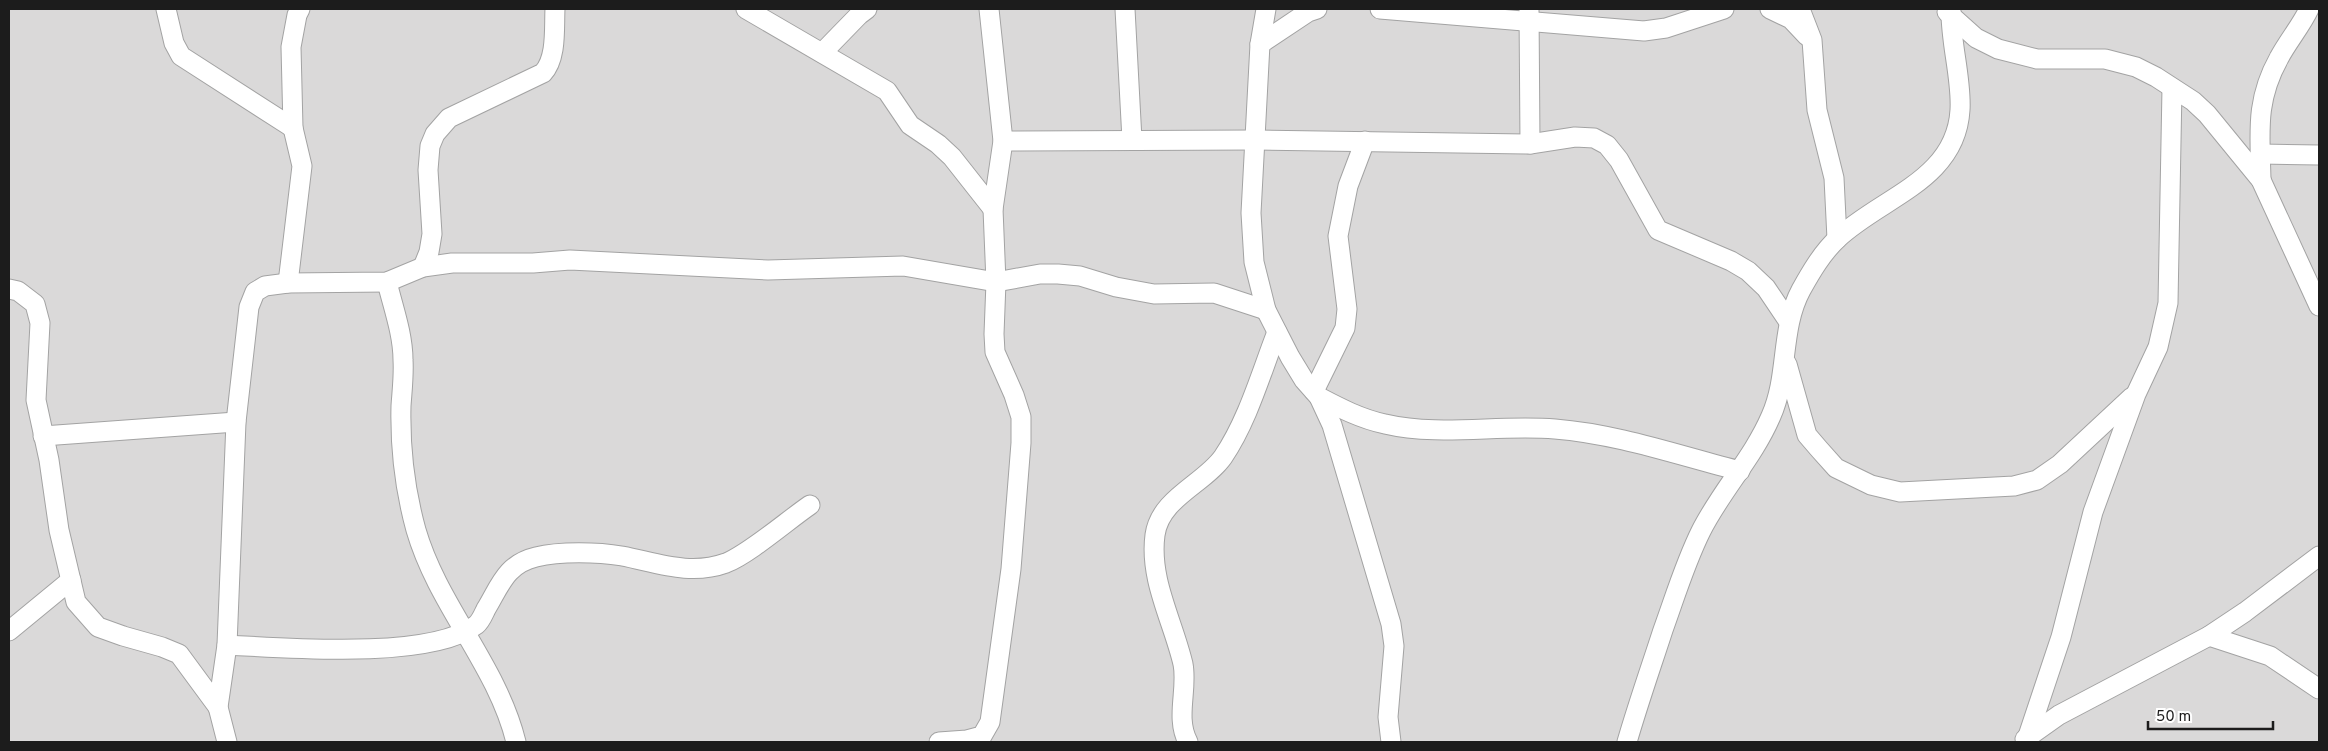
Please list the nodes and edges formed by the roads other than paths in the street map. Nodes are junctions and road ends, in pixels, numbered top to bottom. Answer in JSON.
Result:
{"nodes":[{"id":1,"x":166,"y":9,"type":"edge"},
{"id":2,"x":300,"y":9,"type":"edge"},
{"id":3,"x":555,"y":9,"type":"edge"},
{"id":4,"x":746,"y":9,"type":"edge"},
{"id":5,"x":867,"y":9,"type":"edge"},
{"id":6,"x":989,"y":9,"type":"edge"},
{"id":7,"x":1125,"y":9,"type":"edge"},
{"id":8,"x":1266,"y":9,"type":"edge"},
{"id":9,"x":1317,"y":9,"type":"edge"},
{"id":10,"x":1380,"y":9,"type":"edge"},
{"id":11,"x":1724,"y":9,"type":"edge"},
{"id":12,"x":1770,"y":9,"type":"edge"},
{"id":13,"x":1800,"y":9,"type":"edge"},
{"id":14,"x":2309,"y":9,"type":"edge"},
{"id":15,"x":1948,"y":11,"type":"edge"},
{"id":16,"x":1529,"y":16,"type":"edge"},
{"id":17,"x":1812,"y":40,"type":"junction"},
{"id":18,"x":1260,"y":44,"type":"junction"},
{"id":19,"x":822,"y":53,"type":"junction"},
{"id":20,"x":2172,"y":88,"type":"junction"},
{"id":21,"x":293,"y":128,"type":"junction"},
{"id":22,"x":1132,"y":140,"type":"junction"},
{"id":23,"x":1256,"y":140,"type":"junction"},
{"id":24,"x":1002,"y":141,"type":"junction"},
{"id":25,"x":1365,"y":141,"type":"junction"},
{"id":26,"x":1530,"y":144,"type":"junction"},
{"id":27,"x":2260,"y":154,"type":"junction"},
{"id":28,"x":2319,"y":155,"type":"edge"},
{"id":29,"x":2261,"y":180,"type":"junction"},
{"id":30,"x":993,"y":210,"type":"junction"},
{"id":31,"x":1837,"y":239,"type":"junction"},
{"id":32,"x":423,"y":268,"type":"junction"},
{"id":33,"x":387,"y":282,"type":"junction"},
{"id":34,"x":996,"y":282,"type":"junction"},
{"id":35,"x":288,"y":283,"type":"junction"},
{"id":36,"x":9,"y":289,"type":"edge"},
{"id":37,"x":2319,"y":306,"type":"edge"},
{"id":38,"x":1266,"y":310,"type":"junction"},
{"id":39,"x":1789,"y":322,"type":"junction"},
{"id":40,"x":1277,"y":332,"type":"junction"},
{"id":41,"x":1784,"y":356,"type":"junction"},
{"id":42,"x":1316,"y":394,"type":"junction"},
{"id":43,"x":2136,"y":394,"type":"junction"},
{"id":44,"x":236,"y":422,"type":"junction"},
{"id":45,"x":42,"y":436,"type":"junction"},
{"id":46,"x":1740,"y":471,"type":"junction"},
{"id":47,"x":810,"y":505,"type":"dead end"},
{"id":48,"x":2319,"y":556,"type":"edge"},
{"id":49,"x":71,"y":580,"type":"junction"},
{"id":50,"x":9,"y":631,"type":"edge"},
{"id":51,"x":464,"y":634,"type":"junction"},
{"id":52,"x":2209,"y":636,"type":"junction"},
{"id":53,"x":227,"y":645,"type":"junction"},
{"id":54,"x":2319,"y":689,"type":"edge"},
{"id":55,"x":218,"y":707,"type":"junction"},
{"id":56,"x":981,"y":739,"type":"edge"},
{"id":57,"x":2025,"y":739,"type":"edge"},
{"id":58,"x":227,"y":742,"type":"edge"},
{"id":59,"x":516,"y":742,"type":"edge"},
{"id":60,"x":939,"y":742,"type":"edge"},
{"id":61,"x":1188,"y":742,"type":"edge"},
{"id":62,"x":1391,"y":742,"type":"edge"},
{"id":63,"x":1627,"y":742,"type":"edge"}],
"edges":[{"from":1,"to":21,"type":"street"},
{"from":2,"to":21,"type":"street"},
{"from":3,"to":32,"type":"street"},
{"from":4,"to":19,"type":"street"},
{"from":5,"to":19,"type":"street"},
{"from":6,"to":24,"type":"street"},
{"from":7,"to":22,"type":"street"},
{"from":8,"to":18,"type":"street"},
{"from":9,"to":18,"type":"street"},
{"from":10,"to":16,"type":"street"},
{"from":11,"to":16,"type":"street"},
{"from":12,"to":17,"type":"street"},
{"from":13,"to":17,"type":"street"},
{"from":14,"to":27,"type":"street"},
{"from":15,"to":20,"type":"street"},
{"from":15,"to":31,"type":"street"},
{"from":16,"to":26,"type":"street"},
{"from":17,"to":31,"type":"street"},
{"from":18,"to":23,"type":"street"},
{"from":19,"to":30,"type":"street"},
{"from":20,"to":29,"type":"street"},
{"from":20,"to":43,"type":"street"},
{"from":21,"to":35,"type":"street"},
{"from":22,"to":23,"type":"street"},
{"from":22,"to":24,"type":"street"},
{"from":23,"to":25,"type":"street"},
{"from":23,"to":38,"type":"street"},
{"from":24,"to":30,"type":"street"},
{"from":25,"to":26,"type":"street"},
{"from":25,"to":42,"type":"street"},
{"from":26,"to":39,"type":"street"},
{"from":27,"to":28,"type":"street"},
{"from":27,"to":29,"type":"street"},
{"from":29,"to":37,"type":"street"},
{"from":30,"to":34,"type":"street"},
{"from":31,"to":39,"type":"street"},
{"from":32,"to":33,"type":"street"},
{"from":32,"to":34,"type":"street"},
{"from":33,"to":35,"type":"street"},
{"from":33,"to":51,"type":"street"},
{"from":34,"to":38,"type":"street"},
{"from":34,"to":56,"type":"street"},
{"from":35,"to":44,"type":"street"},
{"from":36,"to":45,"type":"street"},
{"from":38,"to":40,"type":"street"},
{"from":39,"to":41,"type":"street"},
{"from":40,"to":42,"type":"street"},
{"from":40,"to":61,"type":"street"},
{"from":41,"to":43,"type":"street"},
{"from":41,"to":46,"type":"street"},
{"from":42,"to":46,"type":"street"},
{"from":42,"to":62,"type":"street"},
{"from":43,"to":57,"type":"street"},
{"from":44,"to":45,"type":"street"},
{"from":44,"to":53,"type":"street"},
{"from":45,"to":49,"type":"street"},
{"from":46,"to":63,"type":"street"},
{"from":47,"to":51,"type":"street"},
{"from":48,"to":52,"type":"street"},
{"from":49,"to":50,"type":"street"},
{"from":49,"to":55,"type":"street"},
{"from":51,"to":53,"type":"street"},
{"from":51,"to":59,"type":"street"},
{"from":52,"to":54,"type":"street"},
{"from":52,"to":57,"type":"street"},
{"from":53,"to":55,"type":"street"},
{"from":55,"to":58,"type":"street"},
{"from":56,"to":60,"type":"street"}]}
